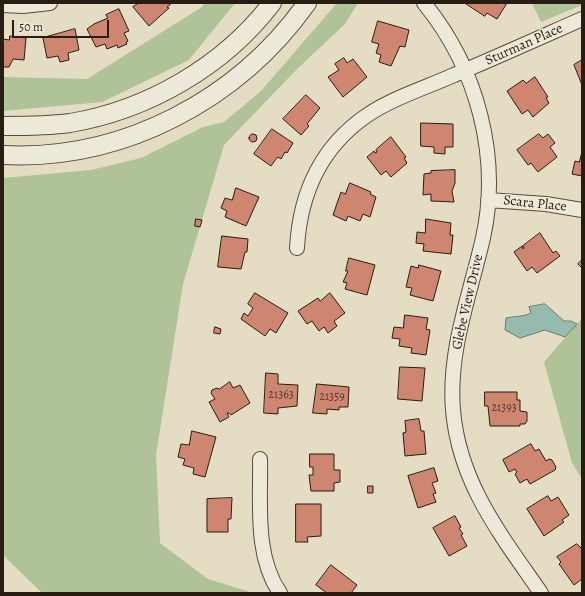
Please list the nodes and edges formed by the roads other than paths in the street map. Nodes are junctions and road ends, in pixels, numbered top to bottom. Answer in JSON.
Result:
{"nodes":[{"id":1,"x":50,"y":3,"type":"edge"},
{"id":2,"x":272,"y":3,"type":"edge"},
{"id":3,"x":306,"y":3,"type":"edge"},
{"id":4,"x":424,"y":3,"type":"edge"},
{"id":5,"x":3,"y":5,"type":"edge"},
{"id":6,"x":582,"y":19,"type":"edge"},
{"id":7,"x":466,"y":70,"type":"junction"},
{"id":8,"x":3,"y":126,"type":"edge"},
{"id":9,"x":3,"y":155,"type":"edge"},
{"id":10,"x":488,"y":200,"type":"junction"},
{"id":11,"x":582,"y":210,"type":"edge"},
{"id":12,"x":297,"y":248,"type":"dead end"},
{"id":13,"x":260,"y":459,"type":"dead end"},
{"id":14,"x":280,"y":593,"type":"edge"},
{"id":15,"x":541,"y":593,"type":"edge"}],
"edges":[{"from":1,"to":5,"type":"street"},
{"from":2,"to":8,"type":"street"},
{"from":3,"to":9,"type":"street"},
{"from":4,"to":7,"type":"street","name":"Glebe View Drive"},
{"from":6,"to":7,"type":"street","name":"Sturman Place"},
{"from":7,"to":10,"type":"street","name":"Glebe View Drive"},
{"from":7,"to":12,"type":"street","name":"Sturman Place"},
{"from":10,"to":11,"type":"street","name":"Scara Place"},
{"from":10,"to":15,"type":"street","name":"Glebe View Drive"},
{"from":13,"to":14,"type":"street"}]}
